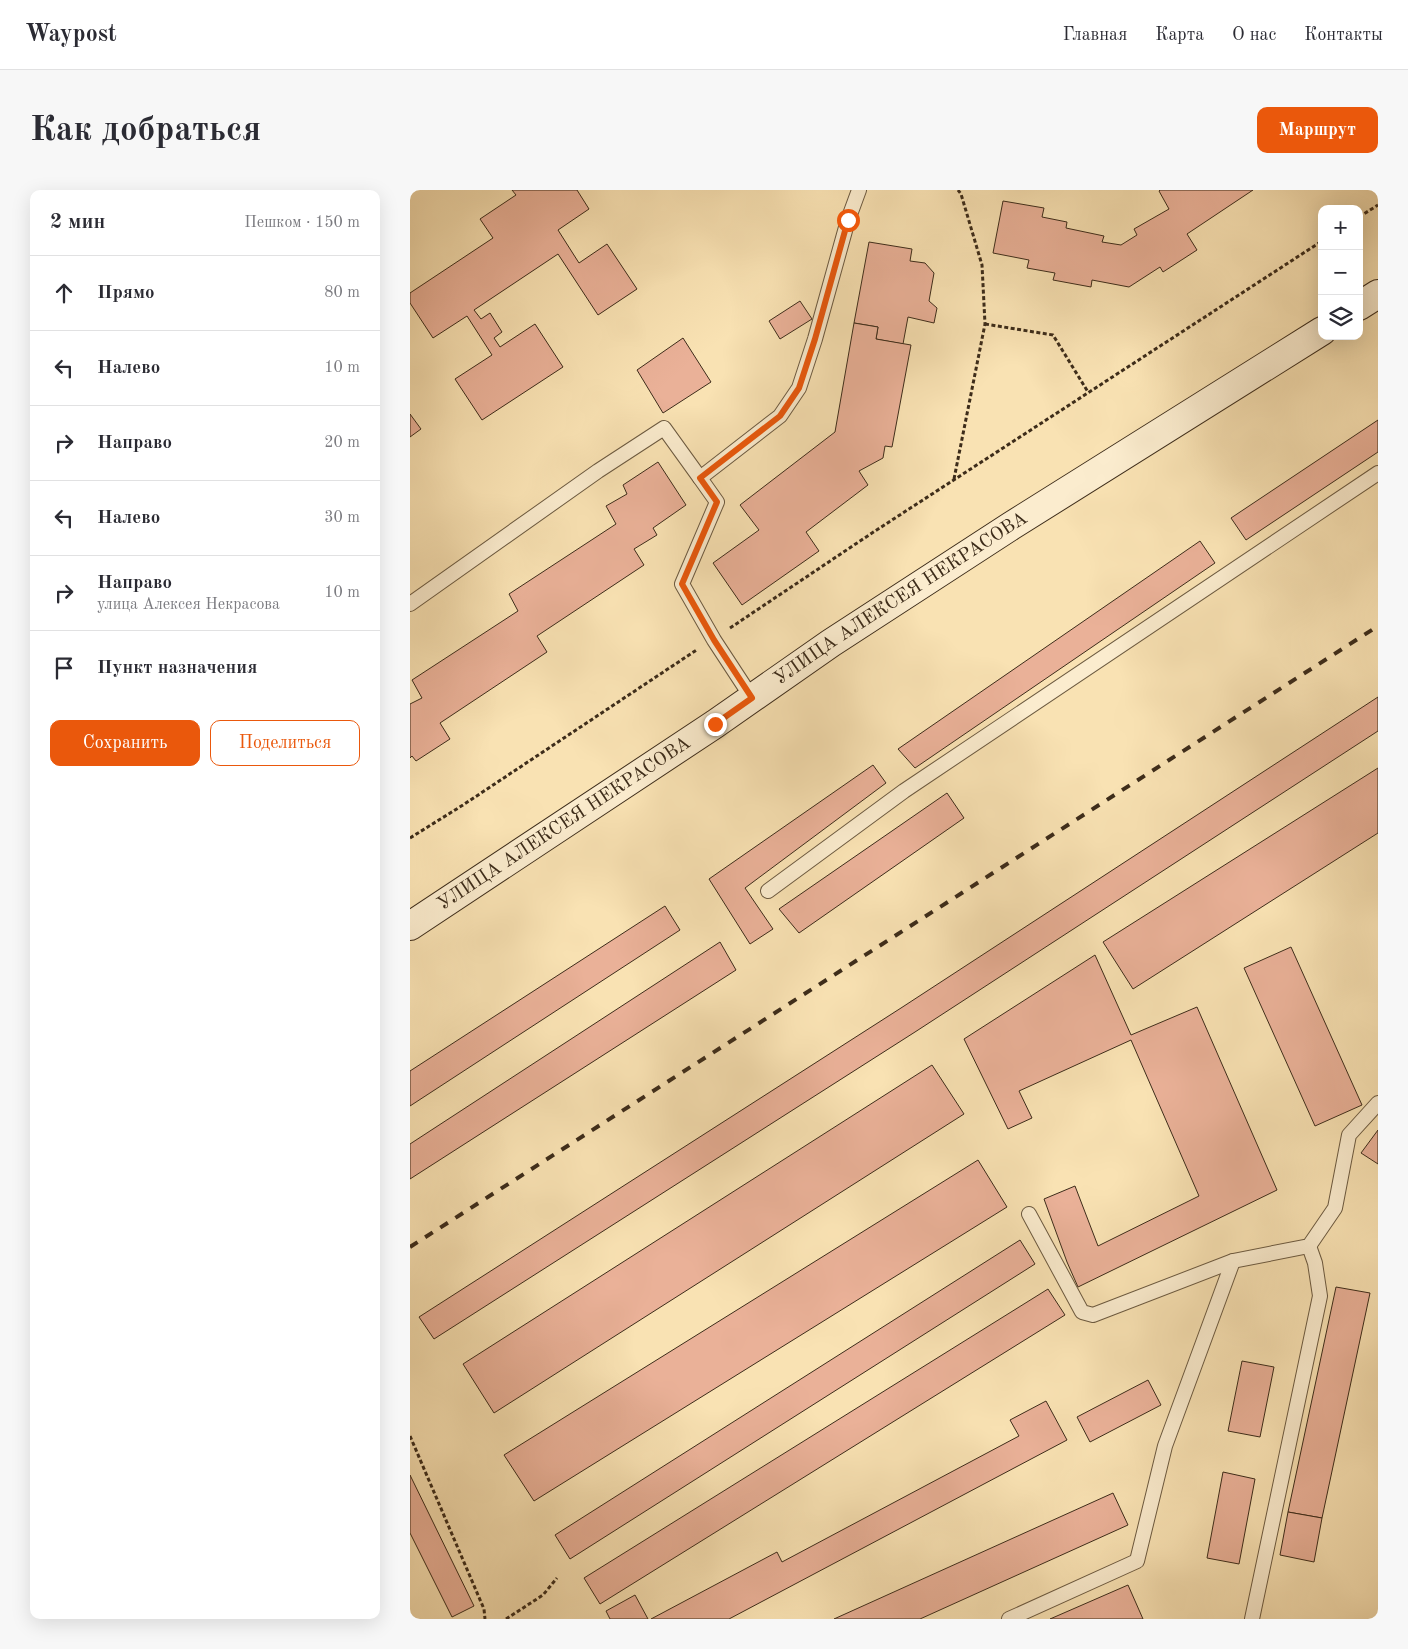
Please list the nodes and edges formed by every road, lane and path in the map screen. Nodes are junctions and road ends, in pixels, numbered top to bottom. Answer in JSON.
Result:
{"nodes":[{"id":1,"x":859,"y":190,"type":"edge"},
{"id":2,"x":958,"y":190,"type":"edge"},
{"id":3,"x":1378,"y":205,"type":"edge"},
{"id":4,"x":1363,"y":214,"type":"edge"},
{"id":5,"x":1318,"y":244,"type":"edge"},
{"id":6,"x":1378,"y":294,"type":"edge"},
{"id":7,"x":1363,"y":303,"type":"edge"},
{"id":8,"x":985,"y":324,"type":"junction"},
{"id":9,"x":1318,"y":334,"type":"edge"},
{"id":10,"x":1088,"y":392,"type":"junction"},
{"id":11,"x":1378,"y":473,"type":"edge"},
{"id":12,"x":700,"y":478,"type":"junction"},
{"id":13,"x":954,"y":480,"type":"junction"},
{"id":14,"x":410,"y":604,"type":"edge"},
{"id":15,"x":714,"y":640,"type":"junction"},
{"id":16,"x":752,"y":698,"type":"junction"},
{"id":17,"x":410,"y":838,"type":"edge"},
{"id":18,"x":768,"y":891,"type":"dead end"},
{"id":19,"x":410,"y":926,"type":"edge"},
{"id":20,"x":1378,"y":1102,"type":"edge"},
{"id":21,"x":1029,"y":1214,"type":"dead end"},
{"id":22,"x":1309,"y":1246,"type":"junction"},
{"id":23,"x":1232,"y":1261,"type":"junction"},
{"id":24,"x":410,"y":1436,"type":"edge"},
{"id":25,"x":557,"y":1578,"type":"dead end"},
{"id":26,"x":485,"y":1619,"type":"edge"},
{"id":27,"x":506,"y":1619,"type":"edge"},
{"id":28,"x":1009,"y":1619,"type":"edge"},
{"id":29,"x":1252,"y":1619,"type":"edge"}],
"edges":[{"from":1,"to":12,"type":"lane"},
{"from":2,"to":8,"type":"path"},
{"from":3,"to":4,"type":"path"},
{"from":5,"to":10,"type":"path"},
{"from":6,"to":7,"type":"street"},
{"from":8,"to":10,"type":"path"},
{"from":8,"to":13,"type":"path"},
{"from":9,"to":16,"type":"street","name":"УЛИЦА АЛЕКСЕЯ НЕКРАСОВА"},
{"from":10,"to":13,"type":"path"},
{"from":11,"to":18,"type":"lane"},
{"from":12,"to":14,"type":"lane"},
{"from":12,"to":15,"type":"lane"},
{"from":13,"to":15,"type":"path"},
{"from":15,"to":16,"type":"lane"},
{"from":15,"to":17,"type":"path"},
{"from":16,"to":19,"type":"street","name":"УЛИЦА АЛЕКСЕЯ НЕКРАСОВА"},
{"from":20,"to":22,"type":"lane"},
{"from":21,"to":23,"type":"lane"},
{"from":22,"to":23,"type":"lane"},
{"from":22,"to":29,"type":"lane"},
{"from":23,"to":28,"type":"lane"},
{"from":24,"to":26,"type":"path"},
{"from":25,"to":27,"type":"path"}]}
